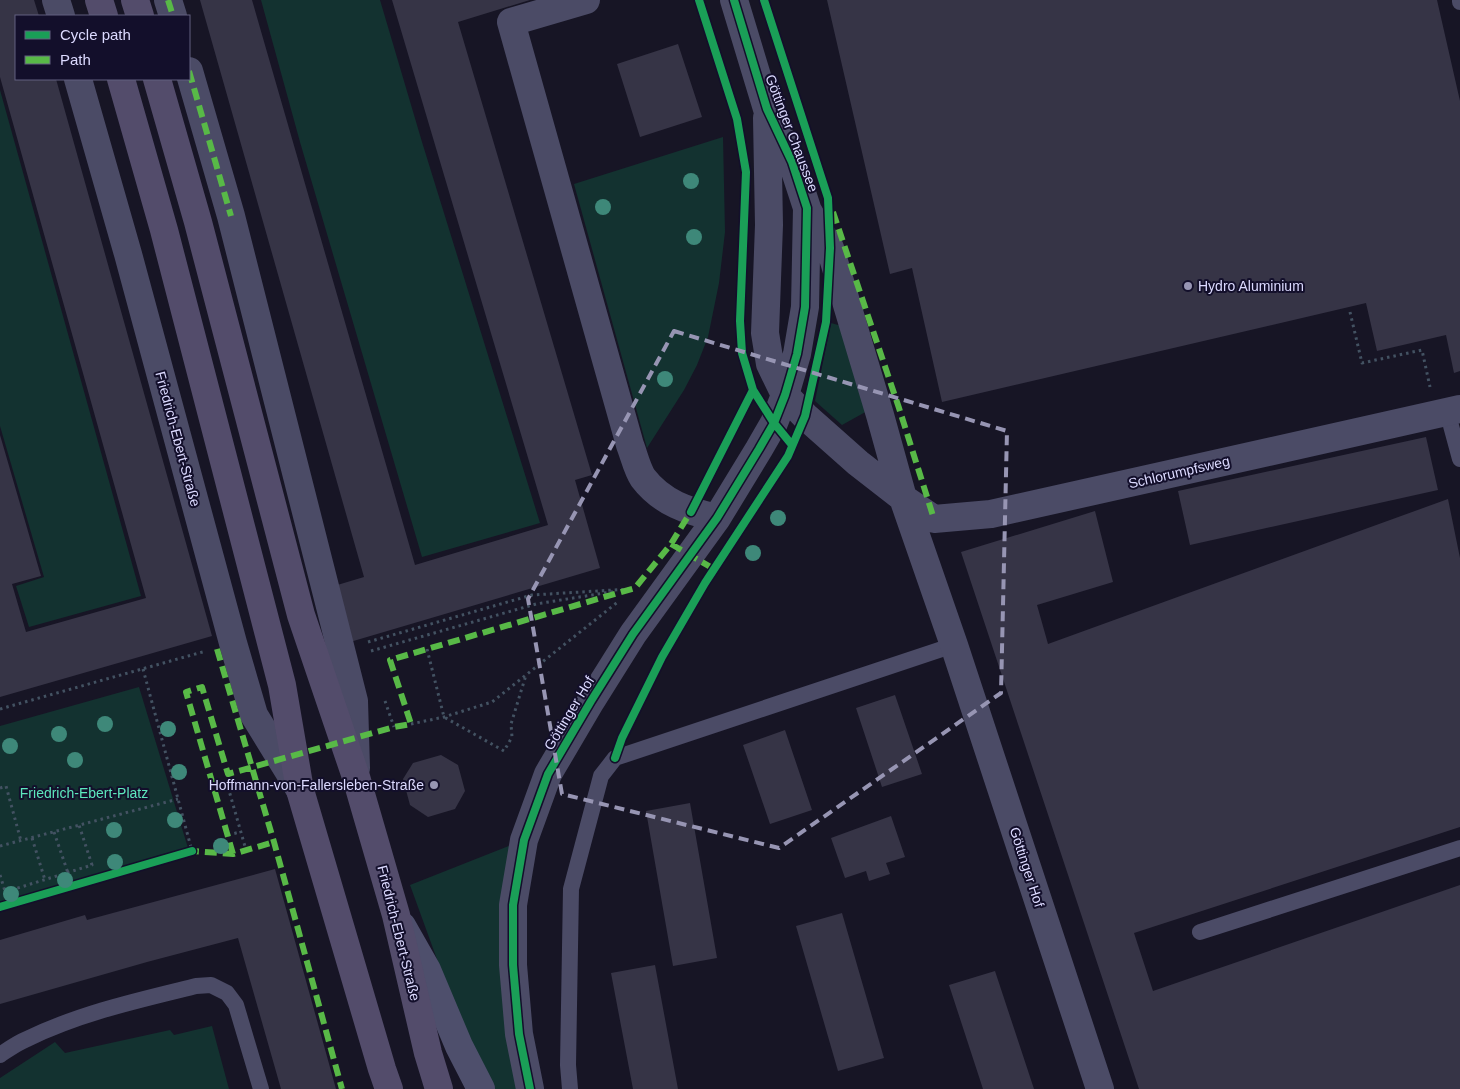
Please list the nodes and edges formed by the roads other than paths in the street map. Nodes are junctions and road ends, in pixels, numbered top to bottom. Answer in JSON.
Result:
{"nodes":[{"id":1,"x":56,"y":0,"type":"edge"},
{"id":2,"x":99,"y":0,"type":"edge"},
{"id":3,"x":135,"y":0,"type":"edge"},
{"id":4,"x":168,"y":0,"type":"edge"},
{"id":5,"x":586,"y":0,"type":"edge"},
{"id":6,"x":734,"y":0,"type":"edge"},
{"id":7,"x":61,"y":15,"type":"edge"},
{"id":8,"x":104,"y":15,"type":"edge"},
{"id":9,"x":140,"y":15,"type":"edge"},
{"id":10,"x":173,"y":15,"type":"edge"},
{"id":11,"x":190,"y":74,"type":"edge"},
{"id":12,"x":78,"y":80,"type":"edge"},
{"id":13,"x":121,"y":80,"type":"edge"},
{"id":14,"x":157,"y":80,"type":"edge"},
{"id":15,"x":767,"y":109,"type":"junction"},
{"id":16,"x":807,"y":208,"type":"junction"},
{"id":17,"x":232,"y":216,"type":"junction"},
{"id":18,"x":198,"y":222,"type":"junction"},
{"id":19,"x":785,"y":395,"type":"junction"},
{"id":20,"x":1448,"y":411,"type":"edge"},
{"id":21,"x":1460,"y":459,"type":"edge"},
{"id":22,"x":903,"y":498,"type":"junction"},
{"id":23,"x":717,"y":518,"type":"junction"},
{"id":24,"x":954,"y":645,"type":"junction"},
{"id":25,"x":356,"y":777,"type":"junction"},
{"id":26,"x":300,"y":790,"type":"junction"},
{"id":27,"x":1460,"y":848,"type":"edge"},
{"id":28,"x":396,"y":916,"type":"junction"},
{"id":29,"x":1200,"y":932,"type":"dead end"},
{"id":30,"x":0,"y":1055,"type":"edge"},
{"id":31,"x":385,"y":1082,"type":"edge"},
{"id":32,"x":261,"y":1089,"type":"edge"},
{"id":33,"x":439,"y":1089,"type":"edge"},
{"id":34,"x":482,"y":1089,"type":"edge"},
{"id":35,"x":530,"y":1089,"type":"edge"},
{"id":36,"x":570,"y":1089,"type":"edge"},
{"id":37,"x":1100,"y":1089,"type":"edge"}],
"edges":[{"from":1,"to":7,"type":"street"},
{"from":2,"to":8,"type":"main road"},
{"from":3,"to":9,"type":"main road"},
{"from":4,"to":10,"type":"street"},
{"from":5,"to":23,"type":"street"},
{"from":6,"to":15,"type":"street","name":"Göttinger Chaussee"},
{"from":11,"to":17,"type":"street","name":"Friedrich-Ebert-Straße"},
{"from":12,"to":26,"type":"street","name":"Friedrich-Ebert-Straße"},
{"from":13,"to":26,"type":"main road","name":"Friedrich-Ebert-Straße"},
{"from":14,"to":18,"type":"main road","name":"Friedrich-Ebert-Straße"},
{"from":15,"to":16,"type":"street","name":"Göttinger Chaussee"},
{"from":15,"to":19,"type":"street","name":"Göttinger Chaussee"},
{"from":16,"to":19,"type":"street","name":"Göttinger Chaussee"},
{"from":16,"to":22,"type":"street","name":"Göttinger Chaussee"},
{"from":17,"to":18,"type":"street"},
{"from":17,"to":25,"type":"street","name":"Friedrich-Ebert-Straße"},
{"from":18,"to":25,"type":"main road","name":"Friedrich-Ebert-Straße"},
{"from":19,"to":22,"type":"street"},
{"from":19,"to":23,"type":"street","name":"Göttinger Hof"},
{"from":20,"to":21,"type":"lane"},
{"from":20,"to":22,"type":"street","name":"Schlorumpfsweg"},
{"from":22,"to":24,"type":"street","name":"Göttinger Hof"},
{"from":23,"to":35,"type":"street","name":"Göttinger Hof"},
{"from":24,"to":36,"type":"lane"},
{"from":24,"to":37,"type":"street","name":"Göttinger Hof"},
{"from":25,"to":28,"type":"main road","name":"Friedrich-Ebert-Straße"},
{"from":26,"to":31,"type":"main road","name":"Friedrich-Ebert-Straße"},
{"from":27,"to":29,"type":"lane"},
{"from":28,"to":33,"type":"main road","name":"Friedrich-Ebert-Straße"},
{"from":28,"to":34,"type":"main road"},
{"from":30,"to":32,"type":"lane"}]}
